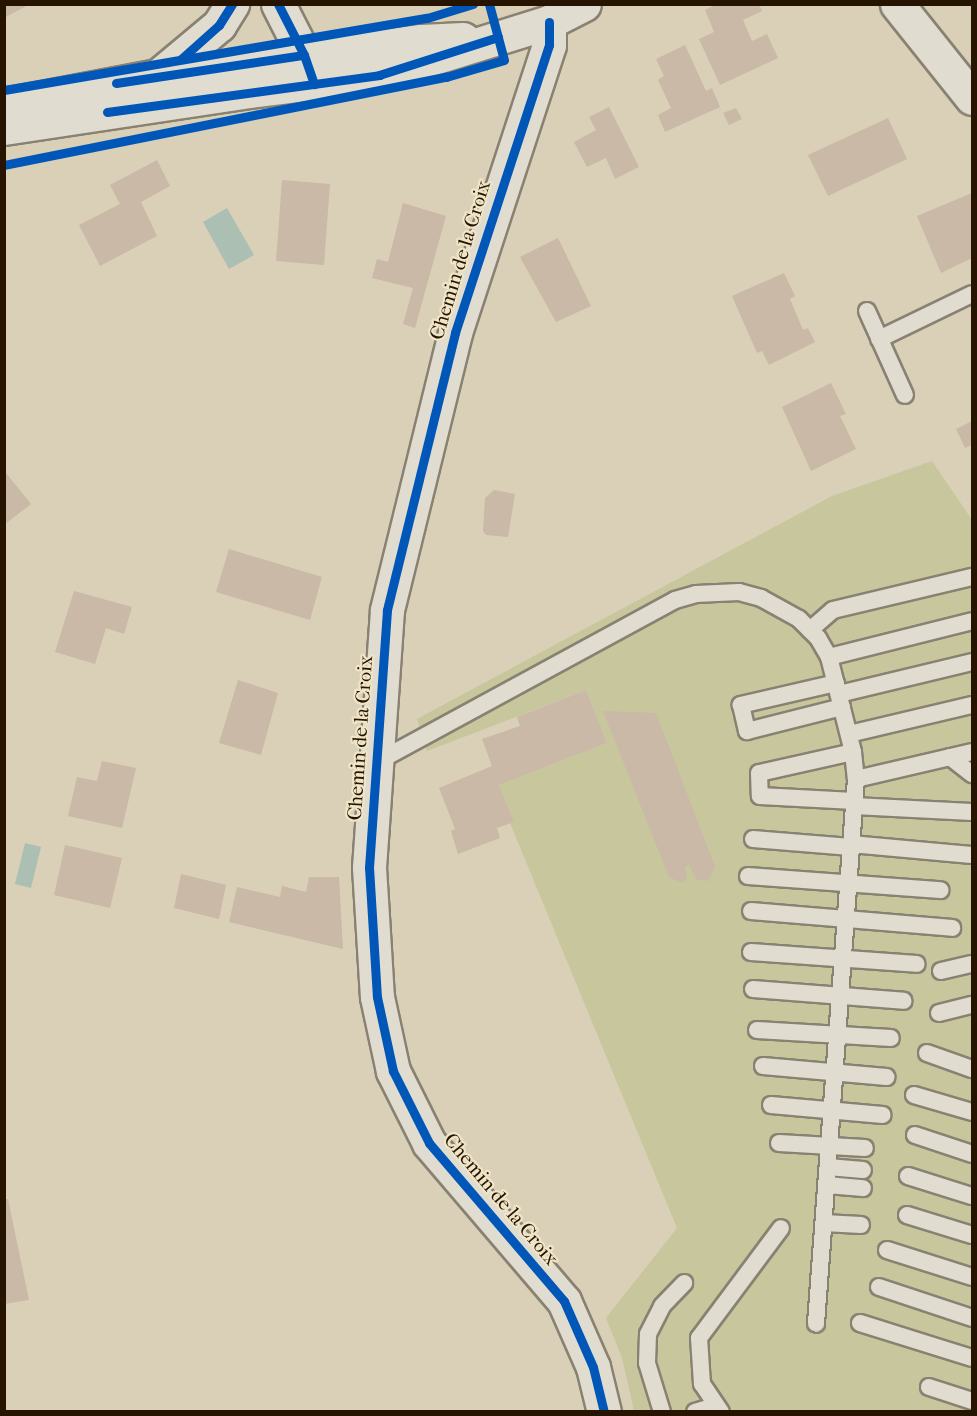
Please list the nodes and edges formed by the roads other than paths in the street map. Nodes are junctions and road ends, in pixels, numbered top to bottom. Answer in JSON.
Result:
{"nodes":[{"id":1,"x":231,"y":4,"type":"edge"},
{"id":2,"x":278,"y":4,"type":"edge"},
{"id":3,"x":584,"y":4,"type":"edge"},
{"id":4,"x":897,"y":4,"type":"edge"},
{"id":5,"x":549,"y":22,"type":"junction"},
{"id":6,"x":309,"y":70,"type":"junction"},
{"id":7,"x":158,"y":76,"type":"junction"},
{"id":8,"x":972,"y":98,"type":"edge"},
{"id":9,"x":4,"y":105,"type":"edge"},
{"id":10,"x":4,"y":128,"type":"edge"},
{"id":11,"x":972,"y":294,"type":"edge"},
{"id":12,"x":867,"y":311,"type":"dead end"},
{"id":13,"x":879,"y":339,"type":"junction"},
{"id":14,"x":905,"y":395,"type":"dead end"},
{"id":15,"x":972,"y":577,"type":"edge"},
{"id":16,"x":972,"y":621,"type":"edge"},
{"id":17,"x":810,"y":630,"type":"junction"},
{"id":18,"x":829,"y":657,"type":"junction"},
{"id":19,"x":972,"y":663,"type":"edge"},
{"id":20,"x":839,"y":695,"type":"junction"},
{"id":21,"x":972,"y":705,"type":"edge"},
{"id":22,"x":849,"y":734,"type":"junction"},
{"id":23,"x":854,"y":752,"type":"junction"},
{"id":24,"x":972,"y":752,"type":"edge"},
{"id":25,"x":950,"y":757,"type":"junction"},
{"id":26,"x":375,"y":763,"type":"junction"},
{"id":27,"x":972,"y":774,"type":"edge"},
{"id":28,"x":856,"y":779,"type":"junction"},
{"id":29,"x":854,"y":804,"type":"junction"},
{"id":30,"x":972,"y":812,"type":"edge"},
{"id":31,"x":753,"y":839,"type":"dead end"},
{"id":32,"x":851,"y":845,"type":"junction"},
{"id":33,"x":972,"y":855,"type":"edge"},
{"id":34,"x":748,"y":876,"type":"dead end"},
{"id":35,"x":848,"y":884,"type":"junction"},
{"id":36,"x":940,"y":890,"type":"dead end"},
{"id":37,"x":751,"y":911,"type":"dead end"},
{"id":38,"x":846,"y":919,"type":"junction"},
{"id":39,"x":952,"y":928,"type":"dead end"},
{"id":40,"x":751,"y":952,"type":"dead end"},
{"id":41,"x":843,"y":959,"type":"junction"},
{"id":42,"x":917,"y":964,"type":"dead end"},
{"id":43,"x":972,"y":964,"type":"edge"},
{"id":44,"x":940,"y":971,"type":"dead end"},
{"id":45,"x":753,"y":989,"type":"dead end"},
{"id":46,"x":840,"y":996,"type":"junction"},
{"id":47,"x":904,"y":1001,"type":"dead end"},
{"id":48,"x":972,"y":1005,"type":"edge"},
{"id":49,"x":939,"y":1013,"type":"dead end"},
{"id":50,"x":757,"y":1030,"type":"dead end"},
{"id":51,"x":837,"y":1035,"type":"junction"},
{"id":52,"x":891,"y":1038,"type":"dead end"},
{"id":53,"x":927,"y":1053,"type":"dead end"},
{"id":54,"x":763,"y":1066,"type":"dead end"},
{"id":55,"x":972,"y":1069,"type":"edge"},
{"id":56,"x":835,"y":1072,"type":"junction"},
{"id":57,"x":887,"y":1077,"type":"dead end"},
{"id":58,"x":914,"y":1095,"type":"dead end"},
{"id":59,"x":771,"y":1105,"type":"dead end"},
{"id":60,"x":832,"y":1110,"type":"junction"},
{"id":61,"x":972,"y":1112,"type":"edge"},
{"id":62,"x":883,"y":1115,"type":"dead end"},
{"id":63,"x":915,"y":1135,"type":"dead end"},
{"id":64,"x":779,"y":1143,"type":"dead end"},
{"id":65,"x":830,"y":1146,"type":"junction"},
{"id":66,"x":866,"y":1148,"type":"dead end"},
{"id":67,"x":972,"y":1154,"type":"edge"},
{"id":68,"x":828,"y":1167,"type":"junction"},
{"id":69,"x":863,"y":1170,"type":"dead end"},
{"id":70,"x":908,"y":1176,"type":"dead end"},
{"id":71,"x":827,"y":1185,"type":"junction"},
{"id":72,"x":863,"y":1188,"type":"dead end"},
{"id":73,"x":972,"y":1196,"type":"edge"},
{"id":74,"x":907,"y":1215,"type":"dead end"},
{"id":75,"x":824,"y":1223,"type":"junction"},
{"id":76,"x":861,"y":1225,"type":"dead end"},
{"id":77,"x":780,"y":1228,"type":"dead end"},
{"id":78,"x":972,"y":1235,"type":"edge"},
{"id":79,"x":887,"y":1250,"type":"dead end"},
{"id":80,"x":972,"y":1277,"type":"edge"},
{"id":81,"x":684,"y":1283,"type":"dead end"},
{"id":82,"x":879,"y":1287,"type":"dead end"},
{"id":83,"x":972,"y":1318,"type":"edge"},
{"id":84,"x":860,"y":1323,"type":"dead end"},
{"id":85,"x":816,"y":1324,"type":"dead end"},
{"id":86,"x":972,"y":1358,"type":"edge"},
{"id":87,"x":929,"y":1387,"type":"dead end"},
{"id":88,"x":972,"y":1401,"type":"edge"},
{"id":89,"x":718,"y":1409,"type":"edge"},
{"id":90,"x":604,"y":1412,"type":"edge"},
{"id":91,"x":662,"y":1412,"type":"edge"},
{"id":92,"x":695,"y":1412,"type":"edge"}],
"edges":[{"from":1,"to":7,"type":"street"},
{"from":2,"to":6,"type":"street"},
{"from":3,"to":5,"type":"street"},
{"from":4,"to":8,"type":"street"},
{"from":5,"to":6,"type":"street"},
{"from":5,"to":26,"type":"street","name":"Chemin de la Croix"},
{"from":6,"to":7,"type":"street"},
{"from":6,"to":10,"type":"street"},
{"from":7,"to":9,"type":"street"},
{"from":11,"to":13,"type":"lane"},
{"from":12,"to":13,"type":"lane"},
{"from":13,"to":14,"type":"lane"},
{"from":15,"to":17,"type":"lane"},
{"from":16,"to":18,"type":"lane"},
{"from":17,"to":18,"type":"lane"},
{"from":17,"to":26,"type":"lane"},
{"from":18,"to":20,"type":"lane"},
{"from":19,"to":20,"type":"lane"},
{"from":20,"to":20,"type":"lane"},
{"from":20,"to":22,"type":"lane"},
{"from":21,"to":22,"type":"lane"},
{"from":22,"to":23,"type":"lane"},
{"from":23,"to":28,"type":"lane"},
{"from":23,"to":29,"type":"lane"},
{"from":24,"to":25,"type":"lane"},
{"from":25,"to":27,"type":"lane"},
{"from":25,"to":28,"type":"lane"},
{"from":26,"to":90,"type":"street","name":"Chemin de la Croix"},
{"from":28,"to":29,"type":"lane"},
{"from":29,"to":30,"type":"lane"},
{"from":29,"to":32,"type":"lane"},
{"from":31,"to":32,"type":"lane"},
{"from":32,"to":33,"type":"lane"},
{"from":32,"to":35,"type":"lane"},
{"from":34,"to":35,"type":"lane"},
{"from":35,"to":36,"type":"lane"},
{"from":35,"to":38,"type":"lane"},
{"from":37,"to":38,"type":"lane"},
{"from":38,"to":39,"type":"lane"},
{"from":38,"to":41,"type":"lane"},
{"from":40,"to":41,"type":"lane"},
{"from":41,"to":42,"type":"lane"},
{"from":41,"to":46,"type":"lane"},
{"from":43,"to":44,"type":"lane"},
{"from":45,"to":46,"type":"lane"},
{"from":46,"to":47,"type":"lane"},
{"from":46,"to":51,"type":"lane"},
{"from":48,"to":49,"type":"lane"},
{"from":50,"to":51,"type":"lane"},
{"from":51,"to":52,"type":"lane"},
{"from":51,"to":56,"type":"lane"},
{"from":53,"to":55,"type":"lane"},
{"from":54,"to":56,"type":"lane"},
{"from":56,"to":57,"type":"lane"},
{"from":56,"to":60,"type":"lane"},
{"from":58,"to":61,"type":"lane"},
{"from":59,"to":60,"type":"lane"},
{"from":60,"to":62,"type":"lane"},
{"from":60,"to":65,"type":"lane"},
{"from":63,"to":67,"type":"lane"},
{"from":64,"to":65,"type":"lane"},
{"from":65,"to":66,"type":"lane"},
{"from":65,"to":68,"type":"lane"},
{"from":68,"to":69,"type":"lane"},
{"from":68,"to":71,"type":"lane"},
{"from":70,"to":73,"type":"lane"},
{"from":71,"to":72,"type":"lane"},
{"from":71,"to":75,"type":"lane"},
{"from":74,"to":78,"type":"lane"},
{"from":75,"to":76,"type":"lane"},
{"from":75,"to":85,"type":"lane"},
{"from":77,"to":89,"type":"lane"},
{"from":79,"to":80,"type":"lane"},
{"from":81,"to":91,"type":"lane"},
{"from":82,"to":83,"type":"lane"},
{"from":84,"to":86,"type":"lane"},
{"from":87,"to":88,"type":"lane"},
{"from":89,"to":92,"type":"lane"}]}
